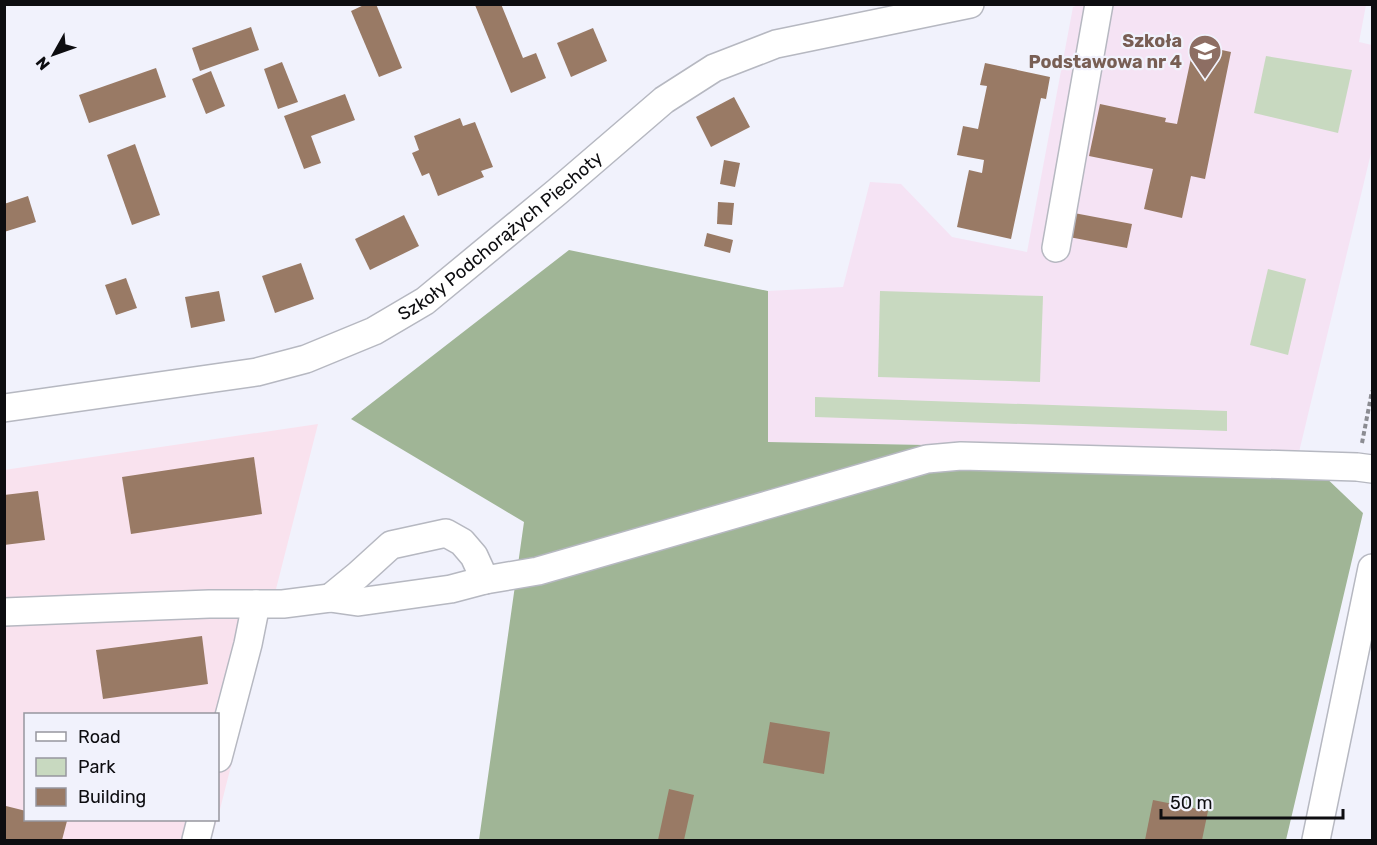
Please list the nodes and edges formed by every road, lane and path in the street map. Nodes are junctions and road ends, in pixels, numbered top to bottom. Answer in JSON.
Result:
{"nodes":[{"id":1,"x":970,"y":4,"type":"edge"},
{"id":2,"x":1099,"y":4,"type":"edge"},
{"id":3,"x":1056,"y":248,"type":"dead end"},
{"id":4,"x":1372,"y":391,"type":"edge"},
{"id":5,"x":4,"y":408,"type":"edge"},
{"id":6,"x":1365,"y":468,"type":"edge"},
{"id":7,"x":1372,"y":568,"type":"edge"},
{"id":8,"x":485,"y":580,"type":"junction"},
{"id":9,"x":330,"y":598,"type":"junction"},
{"id":10,"x":256,"y":604,"type":"junction"},
{"id":11,"x":4,"y":612,"type":"edge"},
{"id":12,"x":219,"y":754,"type":"edge"},
{"id":13,"x":201,"y":821,"type":"edge"},
{"id":14,"x":196,"y":840,"type":"edge"},
{"id":15,"x":1316,"y":840,"type":"edge"}],
"edges":[{"from":1,"to":5,"type":"street","name":"Szkoły Podchorążych Piechoty"},
{"from":2,"to":3,"type":"street"},
{"from":4,"to":6,"type":"path"},
{"from":6,"to":8,"type":"street"},
{"from":7,"to":15,"type":"street"},
{"from":8,"to":9,"type":"street"},
{"from":8,"to":9,"type":"street"},
{"from":9,"to":10,"type":"street"},
{"from":10,"to":11,"type":"street"},
{"from":10,"to":12,"type":"street"},
{"from":13,"to":14,"type":"street"}]}
